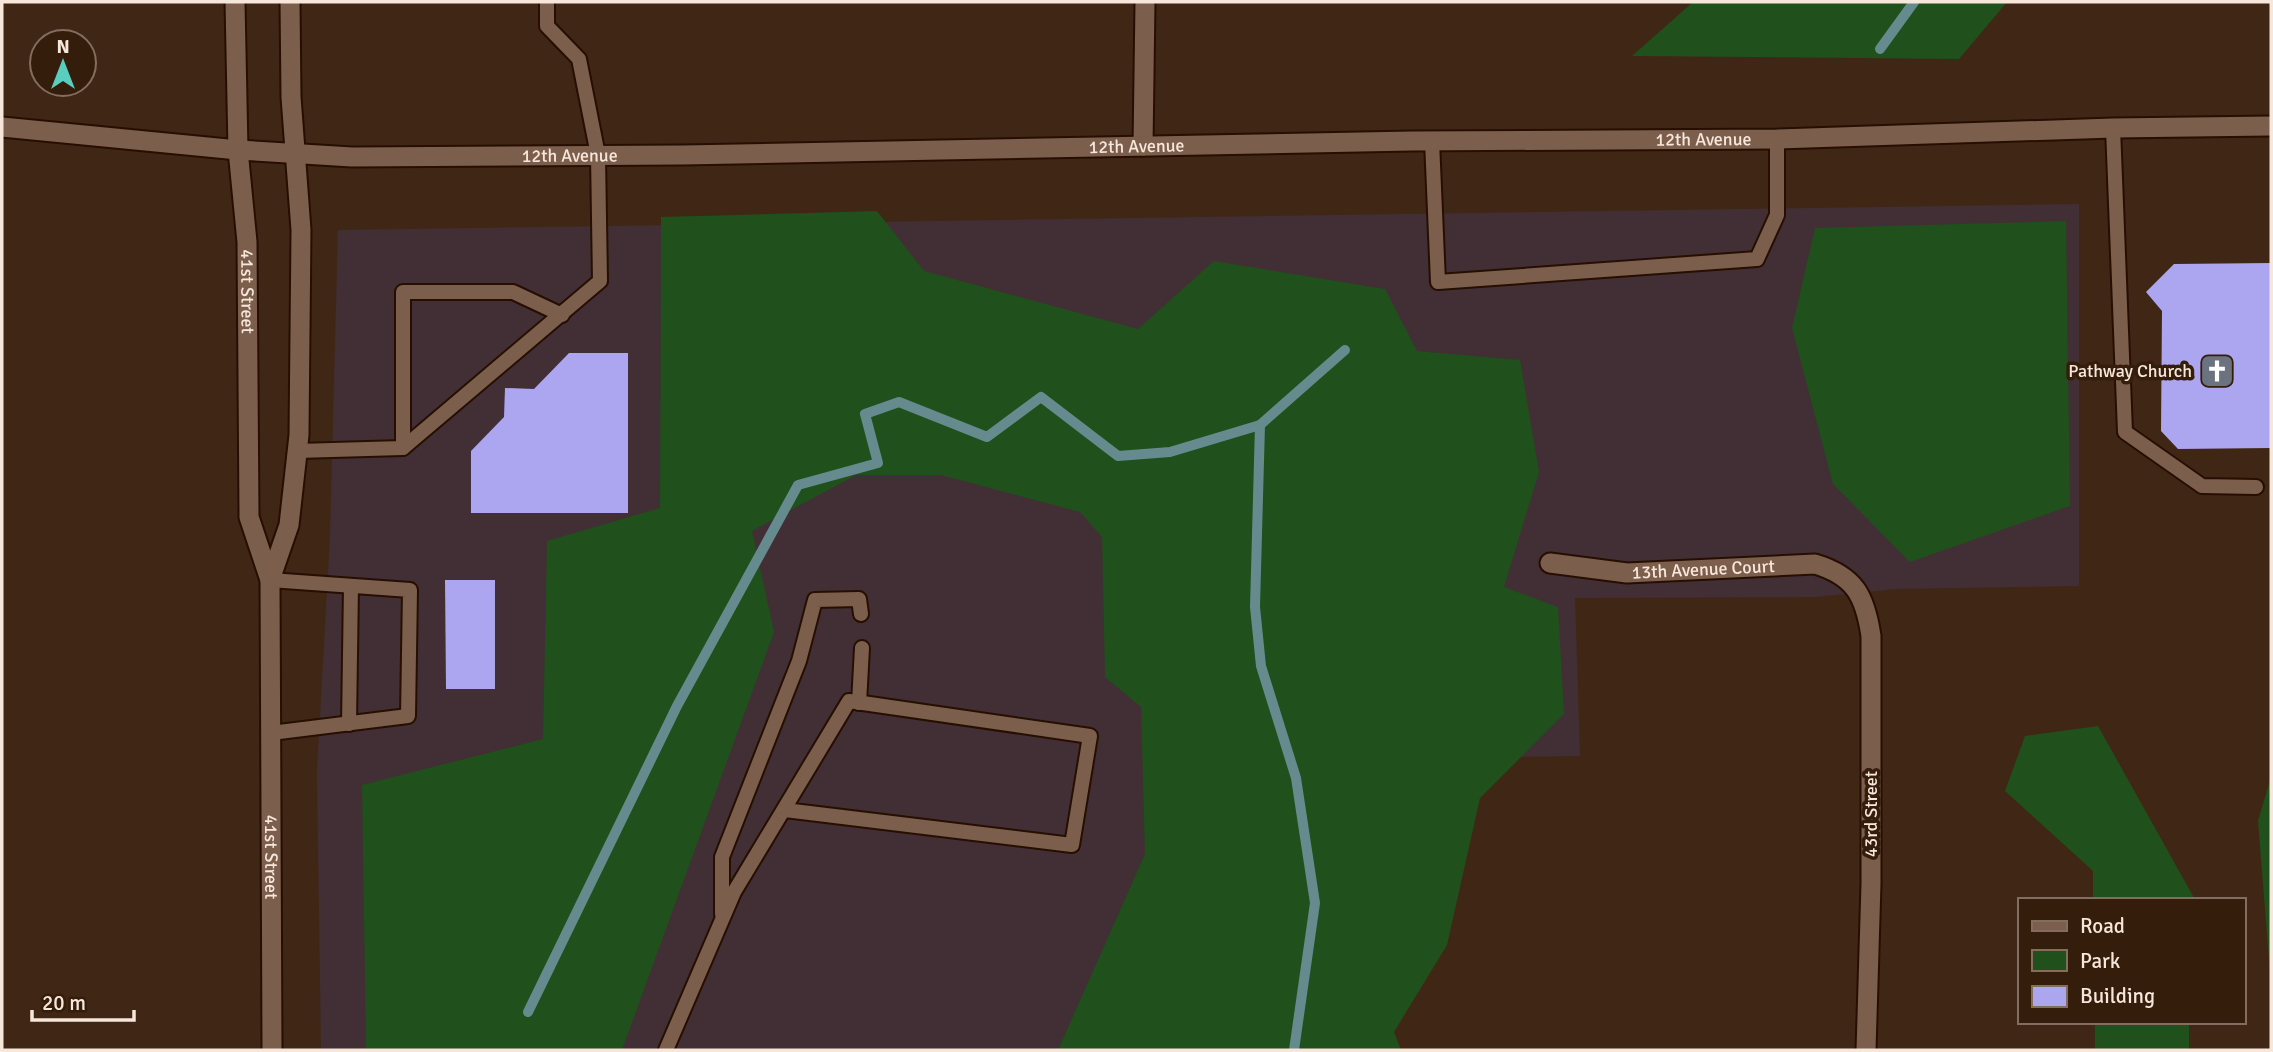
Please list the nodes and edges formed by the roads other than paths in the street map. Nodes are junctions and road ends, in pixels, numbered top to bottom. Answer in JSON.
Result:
{"nodes":[{"id":1,"x":235,"y":2,"type":"edge"},
{"id":2,"x":290,"y":2,"type":"edge"},
{"id":3,"x":547,"y":2,"type":"edge"},
{"id":4,"x":1145,"y":2,"type":"edge"},
{"id":5,"x":2271,"y":126,"type":"edge"},
{"id":6,"x":2,"y":127,"type":"edge"},
{"id":7,"x":2113,"y":128,"type":"junction"},
{"id":8,"x":1777,"y":139,"type":"junction"},
{"id":9,"x":1432,"y":141,"type":"junction"},
{"id":10,"x":1143,"y":146,"type":"junction"},
{"id":11,"x":238,"y":150,"type":"junction"},
{"id":12,"x":296,"y":152,"type":"junction"},
{"id":13,"x":598,"y":155,"type":"junction"},
{"id":14,"x":562,"y":314,"type":"junction"},
{"id":15,"x":403,"y":448,"type":"junction"},
{"id":16,"x":297,"y":451,"type":"junction"},
{"id":17,"x":2256,"y":487,"type":"dead end"},
{"id":18,"x":1550,"y":563,"type":"dead end"},
{"id":19,"x":270,"y":580,"type":"junction"},
{"id":20,"x":1851,"y":582,"type":"joint"},
{"id":21,"x":351,"y":586,"type":"junction"},
{"id":22,"x":861,"y":614,"type":"dead end"},
{"id":23,"x":862,"y":648,"type":"dead end"},
{"id":24,"x":394,"y":660,"type":"dead end"},
{"id":25,"x":410,"y":660,"type":"junction"},
{"id":26,"x":859,"y":703,"type":"junction"},
{"id":27,"x":349,"y":724,"type":"junction"},
{"id":28,"x":271,"y":733,"type":"junction"},
{"id":29,"x":785,"y":810,"type":"junction"},
{"id":30,"x":722,"y":919,"type":"junction"},
{"id":31,"x":272,"y":1050,"type":"edge"},
{"id":32,"x":666,"y":1050,"type":"edge"},
{"id":33,"x":1866,"y":1050,"type":"edge"}],
"edges":[{"from":1,"to":11,"type":"street","name":"41st Street"},
{"from":2,"to":12,"type":"street","name":"41st Street"},
{"from":3,"to":13,"type":"lane"},
{"from":4,"to":10,"type":"street"},
{"from":5,"to":7,"type":"street","name":"12th Avenue"},
{"from":6,"to":11,"type":"street","name":"12th Avenue"},
{"from":7,"to":8,"type":"street","name":"12th Avenue"},
{"from":7,"to":17,"type":"lane"},
{"from":8,"to":9,"type":"street","name":"12th Avenue"},
{"from":8,"to":9,"type":"lane"},
{"from":9,"to":10,"type":"street","name":"12th Avenue"},
{"from":10,"to":13,"type":"street","name":"12th Avenue"},
{"from":11,"to":12,"type":"street","name":"12th Avenue"},
{"from":11,"to":19,"type":"street","name":"41st Street"},
{"from":12,"to":13,"type":"street","name":"12th Avenue"},
{"from":12,"to":16,"type":"street","name":"41st Street"},
{"from":13,"to":14,"type":"lane"},
{"from":14,"to":15,"type":"lane"},
{"from":14,"to":15,"type":"lane"},
{"from":15,"to":16,"type":"lane"},
{"from":16,"to":19,"type":"street","name":"41st Street"},
{"from":18,"to":20,"type":"street","name":"13th Avenue Court"},
{"from":19,"to":21,"type":"lane"},
{"from":19,"to":28,"type":"street","name":"41st Street"},
{"from":20,"to":33,"type":"street","name":"43rd Street"},
{"from":21,"to":25,"type":"lane"},
{"from":21,"to":27,"type":"lane"},
{"from":22,"to":30,"type":"lane"},
{"from":23,"to":26,"type":"lane"},
{"from":24,"to":25,"type":"lane"},
{"from":25,"to":27,"type":"lane"},
{"from":26,"to":29,"type":"lane"},
{"from":26,"to":29,"type":"lane"},
{"from":27,"to":28,"type":"lane"},
{"from":28,"to":31,"type":"street","name":"41st Street"},
{"from":29,"to":30,"type":"lane"},
{"from":30,"to":32,"type":"lane"}]}
